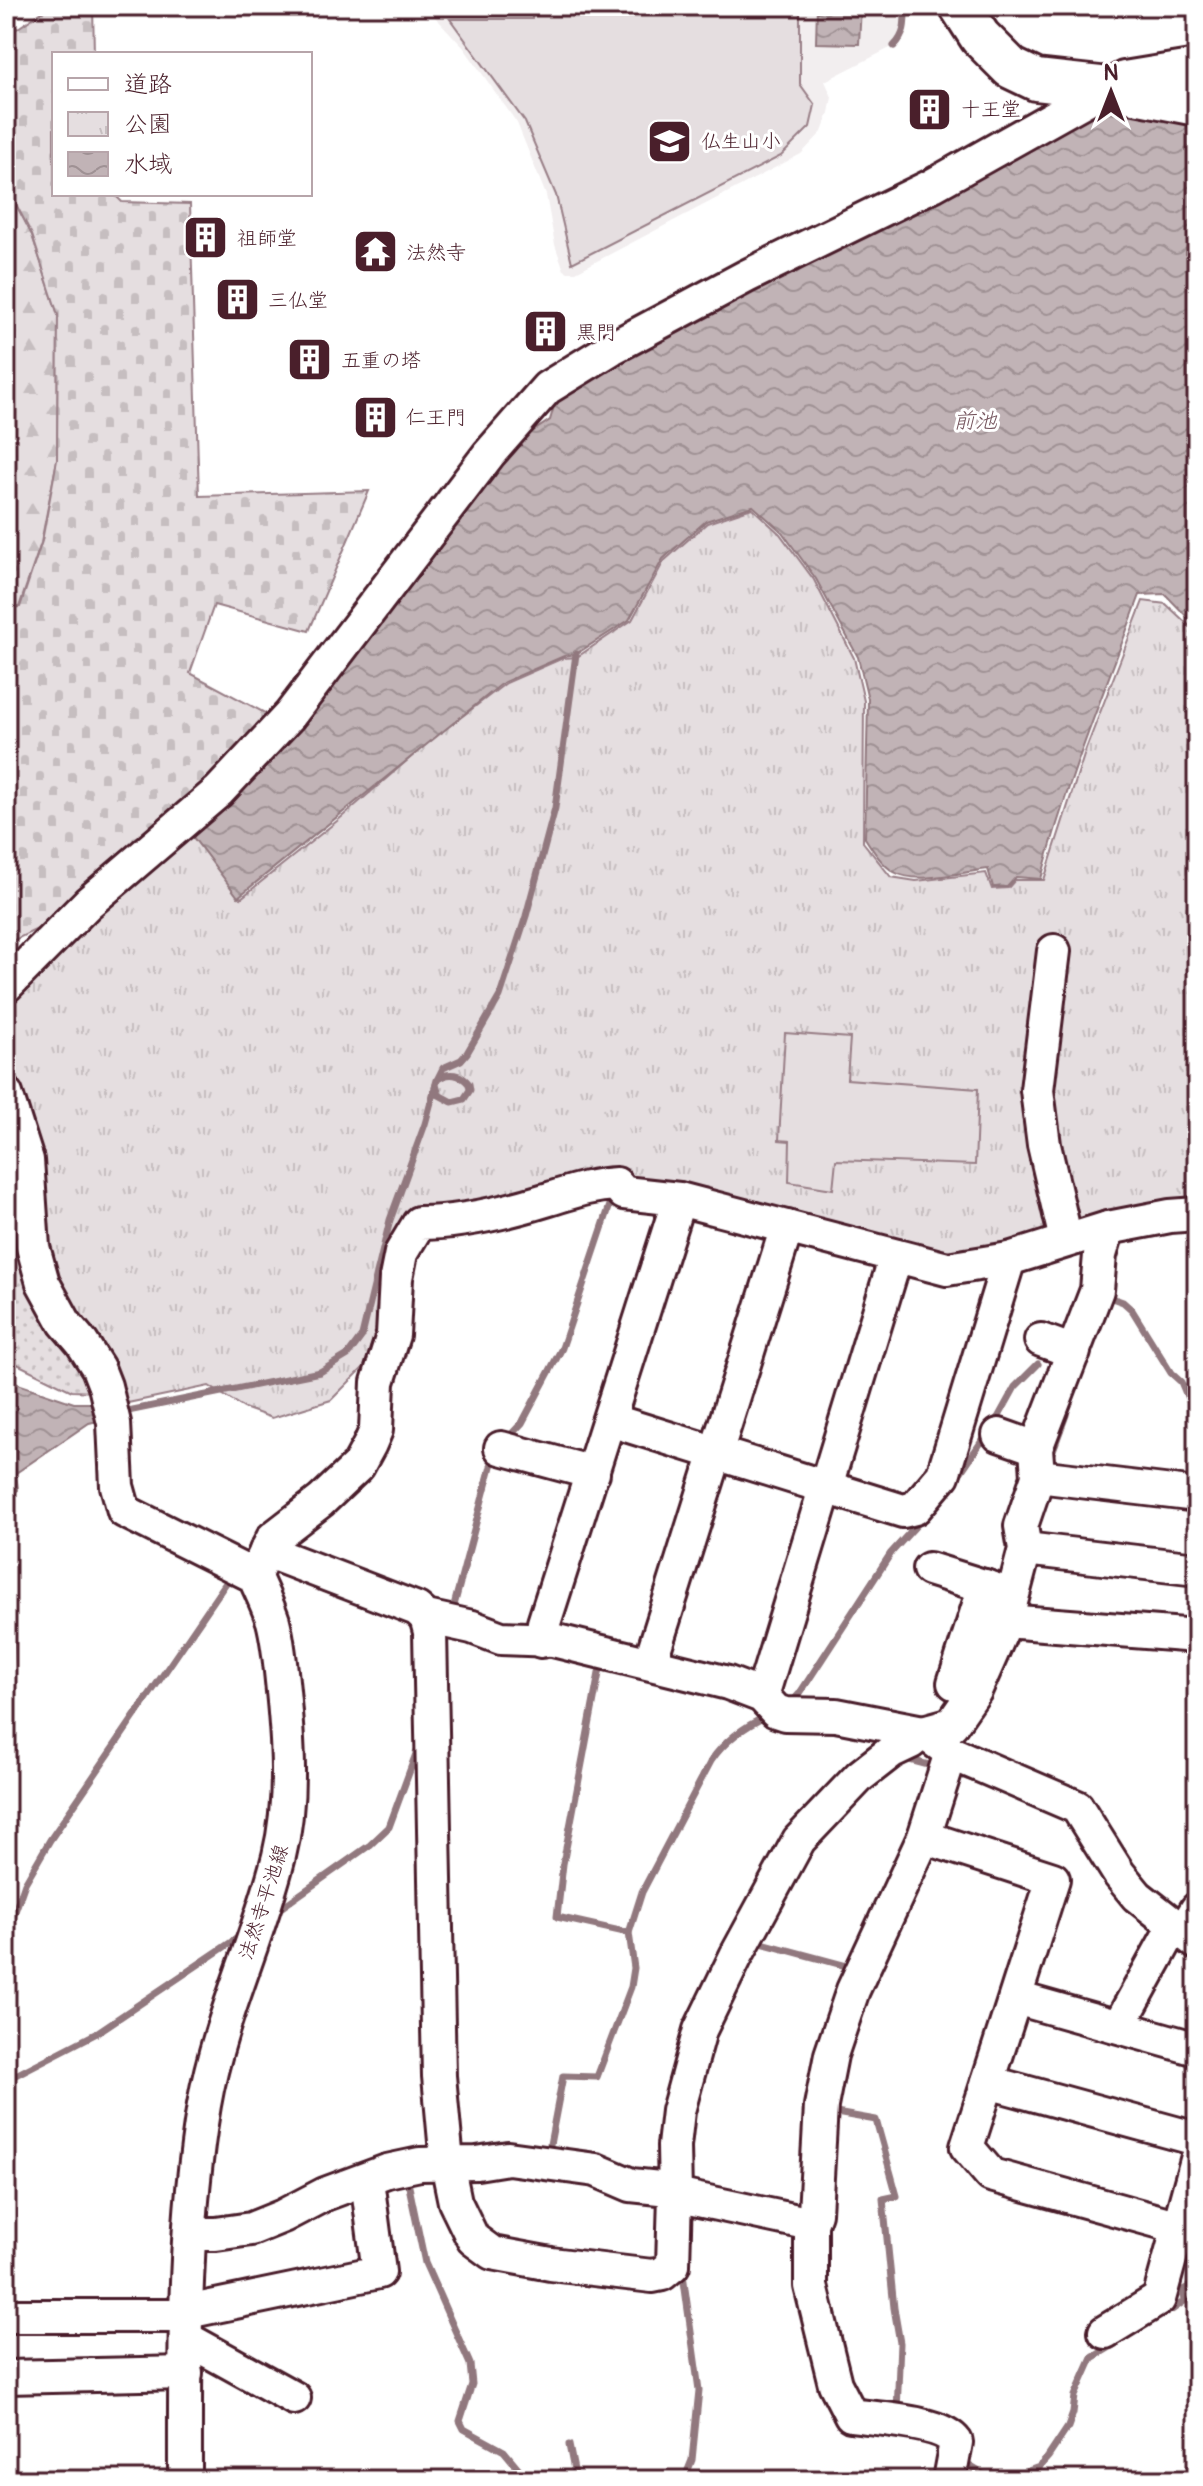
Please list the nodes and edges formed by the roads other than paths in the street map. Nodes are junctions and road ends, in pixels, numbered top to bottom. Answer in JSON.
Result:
{"nodes":[{"id":1,"x":960,"y":6,"type":"edge"},
{"id":2,"x":1197,"y":66,"type":"edge"},
{"id":3,"x":1109,"y":88,"type":"junction"},
{"id":4,"x":1197,"y":105,"type":"edge"},
{"id":5,"x":1054,"y":951,"type":"dead end"},
{"id":6,"x":6,"y":986,"type":"edge"},
{"id":7,"x":6,"y":1094,"type":"edge"},
{"id":8,"x":679,"y":1199,"type":"junction"},
{"id":9,"x":1197,"y":1214,"type":"edge"},
{"id":10,"x":787,"y":1227,"type":"junction"},
{"id":11,"x":1108,"y":1228,"type":"junction"},
{"id":12,"x":1066,"y":1240,"type":"junction"},
{"id":13,"x":896,"y":1256,"type":"junction"},
{"id":14,"x":1009,"y":1259,"type":"junction"},
{"id":15,"x":1041,"y":1340,"type":"dead end"},
{"id":16,"x":1074,"y":1352,"type":"junction"},
{"id":17,"x":610,"y":1420,"type":"junction"},
{"id":18,"x":999,"y":1435,"type":"dead end"},
{"id":19,"x":501,"y":1448,"type":"dead end"},
{"id":20,"x":717,"y":1453,"type":"junction"},
{"id":21,"x":1037,"y":1462,"type":"junction"},
{"id":22,"x":593,"y":1473,"type":"junction"},
{"id":23,"x":826,"y":1487,"type":"junction"},
{"id":24,"x":1197,"y":1495,"type":"edge"},
{"id":25,"x":1025,"y":1549,"type":"junction"},
{"id":26,"x":260,"y":1564,"type":"junction"},
{"id":27,"x":929,"y":1569,"type":"dead end"},
{"id":28,"x":1197,"y":1569,"type":"edge"},
{"id":29,"x":1001,"y":1601,"type":"junction"},
{"id":30,"x":426,"y":1617,"type":"junction"},
{"id":31,"x":1197,"y":1636,"type":"edge"},
{"id":32,"x":541,"y":1641,"type":"junction"},
{"id":33,"x":650,"y":1663,"type":"junction"},
{"id":34,"x":954,"y":1683,"type":"dead end"},
{"id":35,"x":762,"y":1696,"type":"junction"},
{"id":36,"x":923,"y":1732,"type":"junction"},
{"id":37,"x":951,"y":1753,"type":"junction"},
{"id":38,"x":924,"y":1837,"type":"junction"},
{"id":39,"x":1187,"y":1928,"type":"edge"},
{"id":40,"x":1016,"y":1998,"type":"junction"},
{"id":41,"x":1119,"y":2026,"type":"junction"},
{"id":42,"x":1197,"y":2049,"type":"edge"},
{"id":43,"x":988,"y":2082,"type":"junction"},
{"id":44,"x":1197,"y":2139,"type":"edge"},
{"id":45,"x":1197,"y":2160,"type":"edge"},
{"id":46,"x":447,"y":2163,"type":"junction"},
{"id":47,"x":367,"y":2180,"type":"junction"},
{"id":48,"x":675,"y":2195,"type":"junction"},
{"id":49,"x":811,"y":2224,"type":"junction"},
{"id":50,"x":1179,"y":2227,"type":"junction"},
{"id":51,"x":191,"y":2234,"type":"junction"},
{"id":52,"x":6,"y":2316,"type":"edge"},
{"id":53,"x":187,"y":2323,"type":"junction"},
{"id":54,"x":1105,"y":2332,"type":"dead end"},
{"id":55,"x":186,"y":2373,"type":"junction"},
{"id":56,"x":6,"y":2377,"type":"edge"},
{"id":57,"x":294,"y":2398,"type":"dead end"},
{"id":58,"x":185,"y":2480,"type":"edge"},
{"id":59,"x":949,"y":2480,"type":"edge"}],
"edges":[{"from":1,"to":3,"type":"main road"},
{"from":2,"to":3,"type":"street"},
{"from":3,"to":4,"type":"main road"},
{"from":3,"to":6,"type":"street"},
{"from":5,"to":12,"type":"street"},
{"from":7,"to":26,"type":"street"},
{"from":8,"to":10,"type":"street"},
{"from":8,"to":17,"type":"street"},
{"from":8,"to":26,"type":"street"},
{"from":9,"to":11,"type":"street"},
{"from":10,"to":13,"type":"street"},
{"from":10,"to":20,"type":"street"},
{"from":11,"to":12,"type":"street"},
{"from":11,"to":16,"type":"street"},
{"from":12,"to":14,"type":"street"},
{"from":13,"to":14,"type":"street"},
{"from":13,"to":23,"type":"street"},
{"from":14,"to":23,"type":"street"},
{"from":15,"to":16,"type":"street"},
{"from":16,"to":21,"type":"street"},
{"from":17,"to":20,"type":"street"},
{"from":17,"to":22,"type":"street"},
{"from":18,"to":21,"type":"street"},
{"from":19,"to":22,"type":"street"},
{"from":20,"to":23,"type":"street"},
{"from":20,"to":33,"type":"street"},
{"from":21,"to":24,"type":"street"},
{"from":21,"to":25,"type":"street"},
{"from":22,"to":32,"type":"street"},
{"from":23,"to":35,"type":"street"},
{"from":25,"to":28,"type":"street"},
{"from":25,"to":29,"type":"street"},
{"from":26,"to":30,"type":"street"},
{"from":26,"to":51,"type":"street","name":"法然寺平池線"},
{"from":27,"to":29,"type":"street"},
{"from":29,"to":31,"type":"street"},
{"from":29,"to":34,"type":"street"},
{"from":29,"to":36,"type":"street"},
{"from":30,"to":32,"type":"street"},
{"from":30,"to":46,"type":"street"},
{"from":32,"to":33,"type":"street"},
{"from":33,"to":35,"type":"street"},
{"from":35,"to":36,"type":"street"},
{"from":36,"to":37,"type":"street"},
{"from":36,"to":48,"type":"street"},
{"from":37,"to":38,"type":"street"},
{"from":37,"to":39,"type":"street"},
{"from":38,"to":40,"type":"street"},
{"from":38,"to":49,"type":"street"},
{"from":39,"to":41,"type":"street"},
{"from":40,"to":41,"type":"street"},
{"from":40,"to":43,"type":"street"},
{"from":41,"to":42,"type":"street"},
{"from":43,"to":44,"type":"street"},
{"from":43,"to":50,"type":"street"},
{"from":45,"to":50,"type":"street"},
{"from":46,"to":47,"type":"street"},
{"from":46,"to":48,"type":"street"},
{"from":46,"to":48,"type":"street"},
{"from":47,"to":51,"type":"street"},
{"from":47,"to":53,"type":"street"},
{"from":48,"to":49,"type":"street"},
{"from":49,"to":59,"type":"street"},
{"from":50,"to":54,"type":"street"},
{"from":51,"to":53,"type":"street","name":"法然寺平池線"},
{"from":52,"to":53,"type":"street"},
{"from":53,"to":55,"type":"street","name":"法然寺平池線"},
{"from":53,"to":57,"type":"street"},
{"from":55,"to":56,"type":"street"},
{"from":55,"to":58,"type":"street","name":"法然寺平池線"}]}
